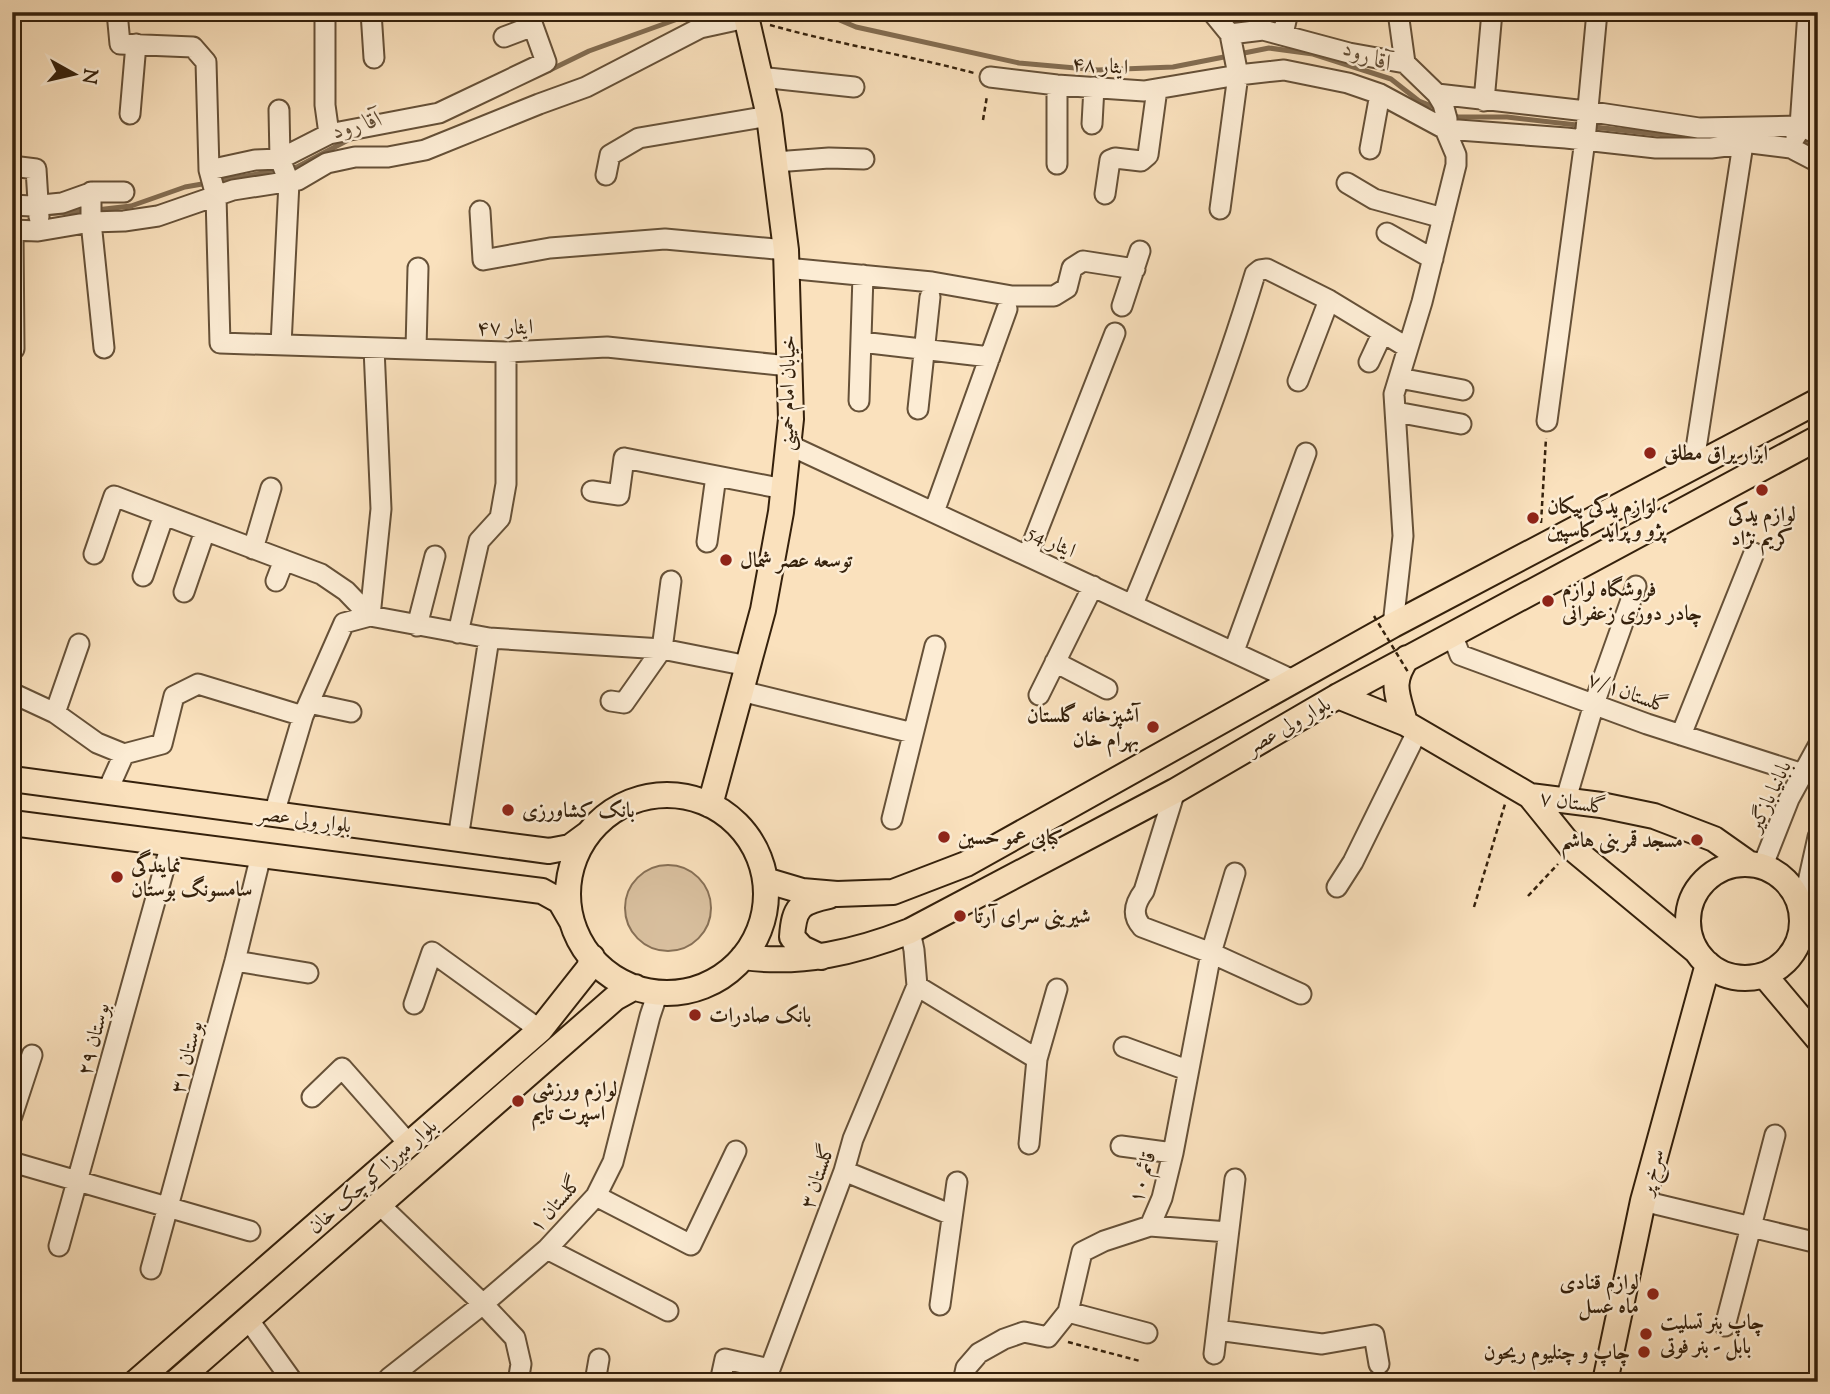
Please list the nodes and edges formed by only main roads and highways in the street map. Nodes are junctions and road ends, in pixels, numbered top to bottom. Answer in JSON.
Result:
{"nodes":[{"id":1,"x":746,"y":15,"type":"edge"},
{"id":2,"x":1818,"y":401,"type":"edge"},
{"id":3,"x":1818,"y":438,"type":"edge"},
{"id":4,"x":1407,"y":665,"type":"junction"},
{"id":5,"x":1338,"y":696,"type":"junction"},
{"id":6,"x":1412,"y":727,"type":"junction"},
{"id":7,"x":12,"y":779,"type":"edge"},
{"id":8,"x":1521,"y":790,"type":"junction"},
{"id":9,"x":710,"y":805,"type":"junction"},
{"id":10,"x":12,"y":823,"type":"edge"},
{"id":11,"x":592,"y":830,"type":"junction"},
{"id":12,"x":1755,"y":864,"type":"junction"},
{"id":13,"x":768,"y":881,"type":"junction"},
{"id":14,"x":837,"y":894,"type":"junction"},
{"id":15,"x":573,"y":923,"type":"junction"},
{"id":16,"x":592,"y":957,"type":"junction"},
{"id":17,"x":821,"y":957,"type":"junction"},
{"id":18,"x":1701,"y":957,"type":"junction"},
{"id":19,"x":755,"y":958,"type":"junction"},
{"id":20,"x":1765,"y":976,"type":"junction"},
{"id":21,"x":647,"y":990,"type":"junction"},
{"id":22,"x":1818,"y":1039,"type":"edge"},
{"id":23,"x":136,"y":1382,"type":"edge"},
{"id":24,"x":176,"y":1382,"type":"edge"},
{"id":25,"x":1605,"y":1382,"type":"edge"}],
"edges":[{"from":1,"to":9,"type":"main road","name":"خیابان امام خمینی"},
{"from":2,"to":14,"type":"main road","name":"بلوار ولی عصر"},
{"from":3,"to":4,"type":"main road","name":"بلوار ولی عصر"},
{"from":4,"to":5,"type":"main road","name":"بلوار ولی عصر"},
{"from":4,"to":6,"type":"main road"},
{"from":5,"to":6,"type":"main road","name":"گلستان ۷"},
{"from":5,"to":17,"type":"main road","name":"بلوار ولی عصر"},
{"from":6,"to":8,"type":"main road","name":"گلستان ۷"},
{"from":7,"to":11,"type":"main road","name":"بلوار ولی عصر"},
{"from":8,"to":12,"type":"main road","name":"گلستان ۷"},
{"from":8,"to":18,"type":"main road"},
{"from":9,"to":11,"type":"main road","name":"بلوار ولی عصر"},
{"from":9,"to":13,"type":"main road"},
{"from":10,"to":15,"type":"main road","name":"بلوار ولی عصر"},
{"from":11,"to":15,"type":"main road"},
{"from":12,"to":18,"type":"main road"},
{"from":12,"to":20,"type":"main road"},
{"from":13,"to":14,"type":"main road","name":"بلوار ولی عصر"},
{"from":13,"to":19,"type":"main road"},
{"from":14,"to":17,"type":"main road"},
{"from":15,"to":16,"type":"main road"},
{"from":16,"to":21,"type":"main road"},
{"from":16,"to":23,"type":"main road","name":"بلوار میرزا کوچک خان"},
{"from":17,"to":19,"type":"main road","name":"بلوار ولی عصر"},
{"from":18,"to":20,"type":"main road"},
{"from":18,"to":25,"type":"main road","name":"سرخ پر"},
{"from":19,"to":21,"type":"main road"},
{"from":20,"to":22,"type":"main road"},
{"from":21,"to":24,"type":"main road","name":"بلوار میرزا کوچک خان"}]}
